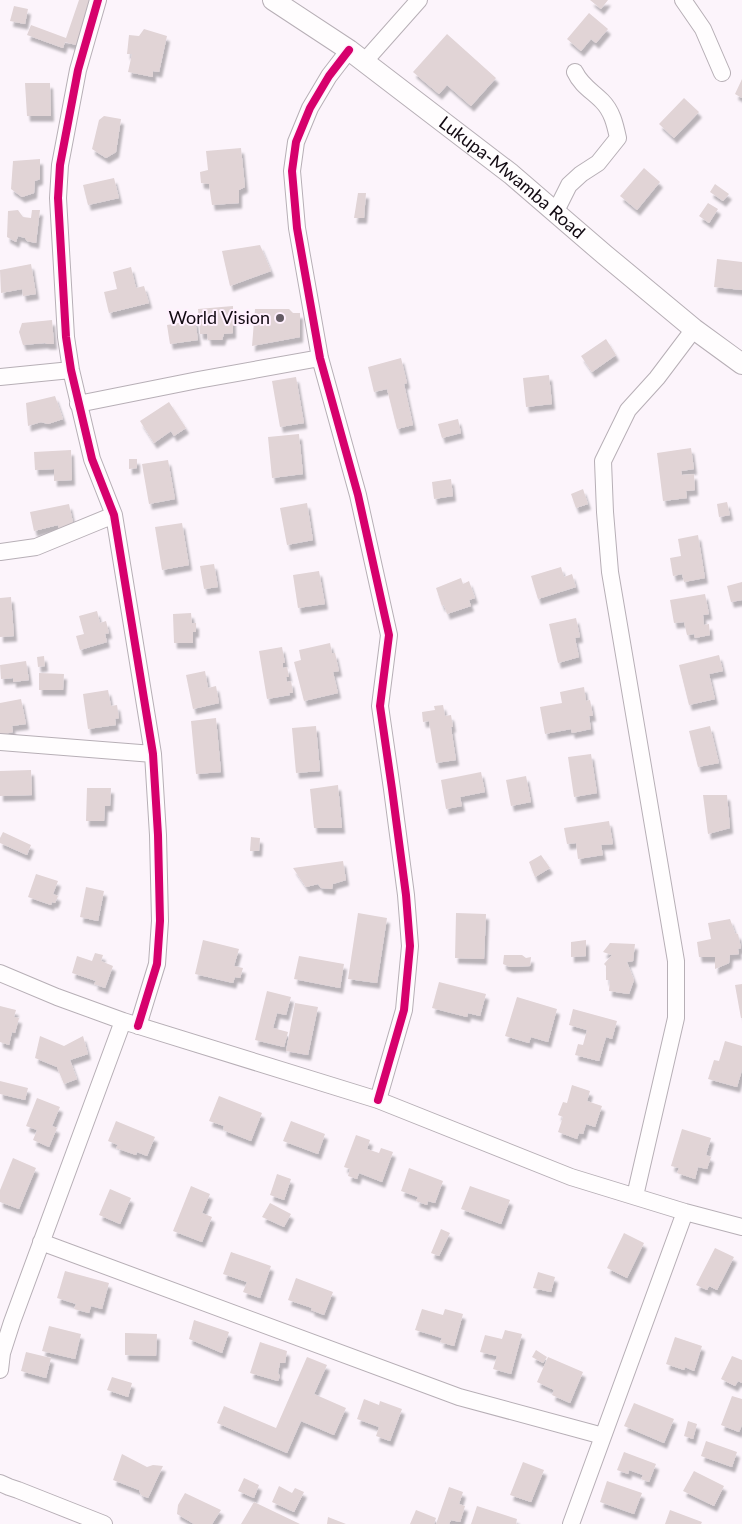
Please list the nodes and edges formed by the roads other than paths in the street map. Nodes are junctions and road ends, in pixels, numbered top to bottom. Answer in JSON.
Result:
{"nodes":[{"id":1,"x":98,"y":0,"type":"edge"},
{"id":2,"x":273,"y":0,"type":"edge"},
{"id":3,"x":419,"y":0,"type":"edge"},
{"id":4,"x":684,"y":0,"type":"edge"},
{"id":5,"x":356,"y":56,"type":"junction"},
{"id":6,"x":575,"y":72,"type":"dead end"},
{"id":7,"x":722,"y":73,"type":"dead end"},
{"id":8,"x":556,"y":213,"type":"junction"},
{"id":9,"x":694,"y":329,"type":"junction"},
{"id":10,"x":320,"y":358,"type":"junction"},
{"id":11,"x":742,"y":364,"type":"edge"},
{"id":12,"x":71,"y":370,"type":"junction"},
{"id":13,"x":0,"y":377,"type":"edge"},
{"id":14,"x":78,"y":404,"type":"junction"},
{"id":15,"x":114,"y":515,"type":"junction"},
{"id":16,"x":0,"y":552,"type":"edge"},
{"id":17,"x":0,"y":742,"type":"edge"},
{"id":18,"x":153,"y":754,"type":"junction"},
{"id":19,"x":0,"y":973,"type":"edge"},
{"id":20,"x":131,"y":1024,"type":"junction"},
{"id":21,"x":378,"y":1100,"type":"junction"},
{"id":22,"x":635,"y":1196,"type":"junction"},
{"id":23,"x":685,"y":1212,"type":"junction"},
{"id":24,"x":742,"y":1227,"type":"edge"},
{"id":25,"x":42,"y":1242,"type":"junction"},
{"id":26,"x":0,"y":1370,"type":"edge"},
{"id":27,"x":603,"y":1436,"type":"junction"},
{"id":28,"x":0,"y":1483,"type":"edge"},
{"id":29,"x":104,"y":1524,"type":"edge"},
{"id":30,"x":571,"y":1524,"type":"edge"}],
"edges":[{"from":1,"to":12,"type":"street"},
{"from":2,"to":5,"type":"street","name":"Lukupa-Mwamba Road"},
{"from":3,"to":5,"type":"street"},
{"from":4,"to":7,"type":"street"},
{"from":5,"to":8,"type":"street","name":"Lukupa-Mwamba Road"},
{"from":5,"to":10,"type":"street"},
{"from":6,"to":8,"type":"street"},
{"from":8,"to":9,"type":"street","name":"Lukupa-Mwamba Road"},
{"from":9,"to":11,"type":"street","name":"Lukupa-Mwamba Road"},
{"from":9,"to":22,"type":"street"},
{"from":10,"to":14,"type":"street"},
{"from":10,"to":21,"type":"street"},
{"from":12,"to":13,"type":"street"},
{"from":12,"to":14,"type":"street"},
{"from":14,"to":15,"type":"street"},
{"from":15,"to":16,"type":"street"},
{"from":15,"to":18,"type":"street"},
{"from":17,"to":18,"type":"street"},
{"from":18,"to":20,"type":"street"},
{"from":19,"to":20,"type":"street"},
{"from":20,"to":21,"type":"street"},
{"from":20,"to":25,"type":"street"},
{"from":21,"to":22,"type":"street"},
{"from":22,"to":23,"type":"street"},
{"from":23,"to":24,"type":"street"},
{"from":23,"to":27,"type":"street"},
{"from":25,"to":26,"type":"street"},
{"from":25,"to":27,"type":"street"},
{"from":27,"to":30,"type":"street"},
{"from":28,"to":29,"type":"street"}]}
